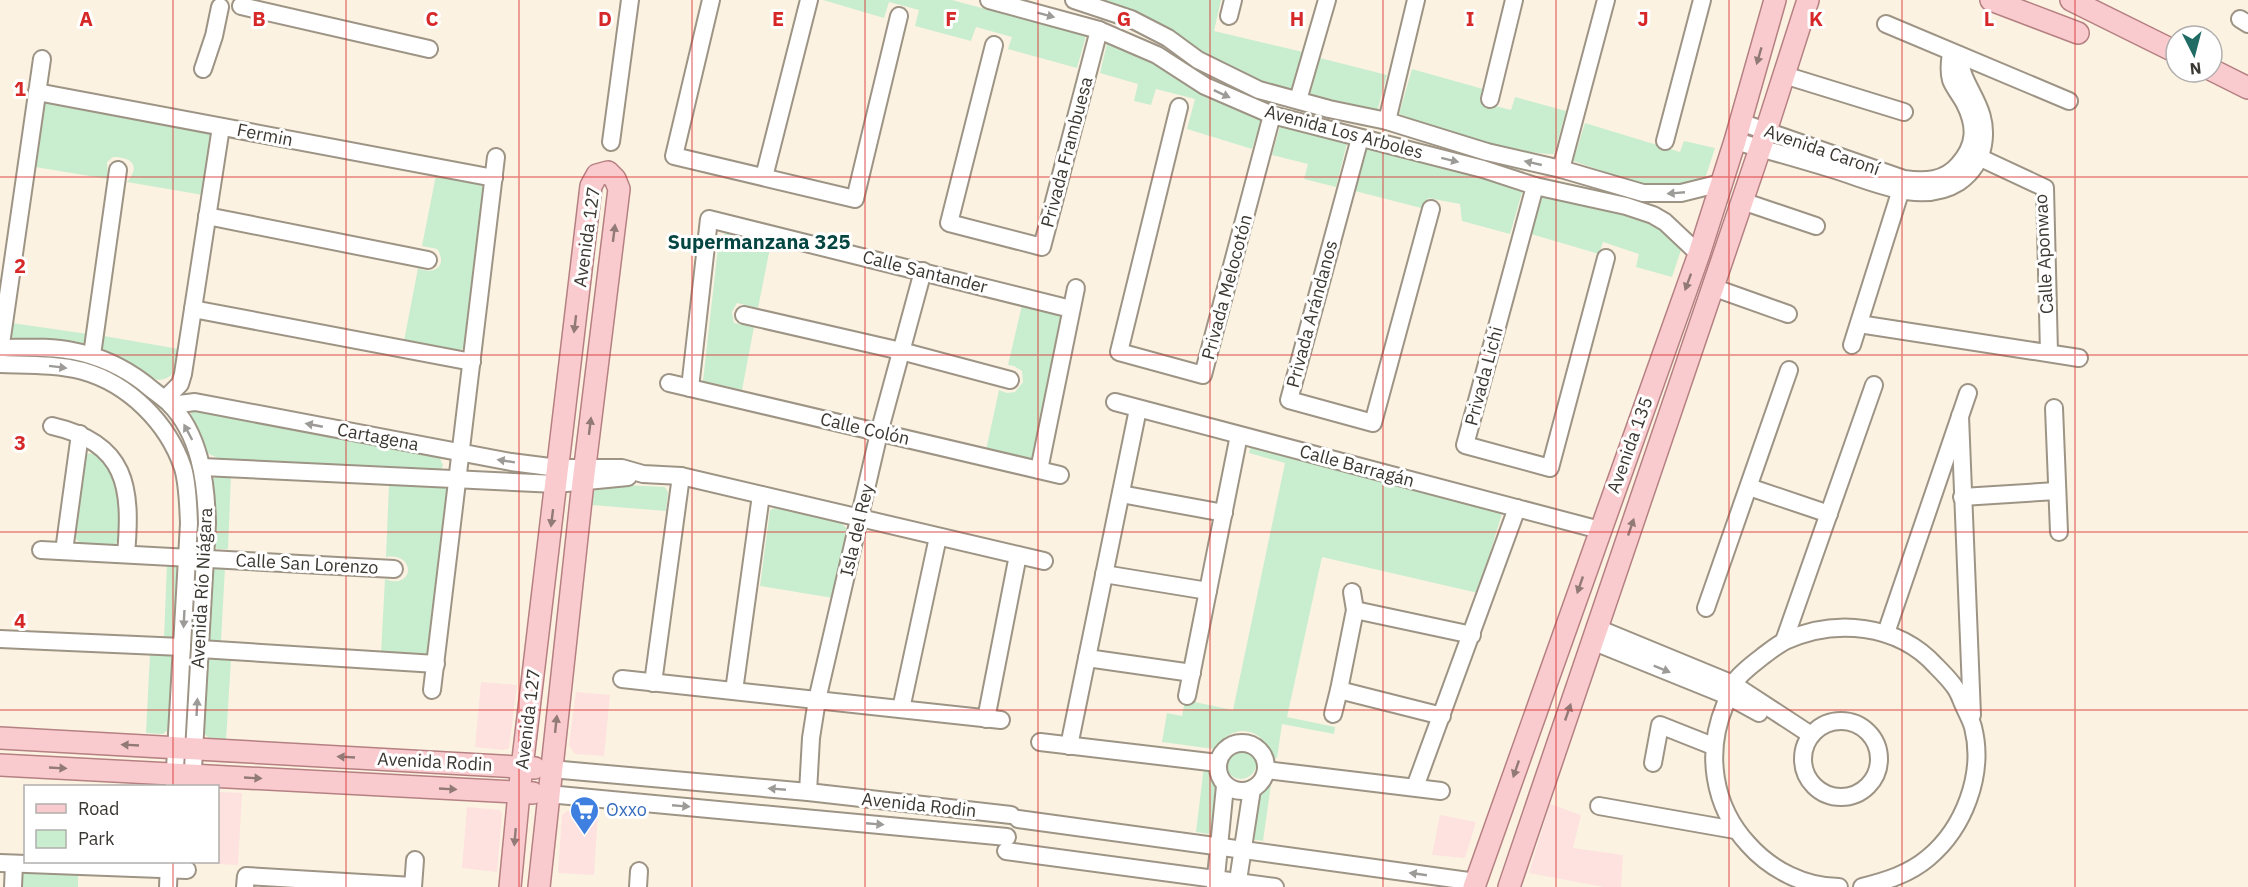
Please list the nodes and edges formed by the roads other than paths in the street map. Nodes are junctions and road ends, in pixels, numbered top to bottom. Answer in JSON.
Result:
{"nodes":[{"id":1,"x":630,"y":0,"type":"edge"},
{"id":2,"x":711,"y":0,"type":"edge"},
{"id":3,"x":810,"y":0,"type":"edge"},
{"id":4,"x":989,"y":0,"type":"edge"},
{"id":5,"x":1074,"y":0,"type":"edge"},
{"id":6,"x":1327,"y":0,"type":"edge"},
{"id":7,"x":1416,"y":0,"type":"edge"},
{"id":8,"x":1514,"y":0,"type":"edge"},
{"id":9,"x":1606,"y":0,"type":"edge"},
{"id":10,"x":1702,"y":0,"type":"edge"},
{"id":11,"x":1775,"y":0,"type":"edge"},
{"id":12,"x":1991,"y":0,"type":"edge"},
{"id":13,"x":2071,"y":0,"type":"edge"},
{"id":14,"x":1806,"y":1,"type":"edge"},
{"id":15,"x":245,"y":3,"type":"edge"},
{"id":16,"x":212,"y":4,"type":"edge"},
{"id":17,"x":899,"y":16,"type":"dead end"},
{"id":18,"x":1886,"y":24,"type":"dead end"},
{"id":19,"x":1098,"y":30,"type":"junction"},
{"id":20,"x":2078,"y":33,"type":"dead end"},
{"id":21,"x":1168,"y":38,"type":"junction"},
{"id":22,"x":994,"y":45,"type":"dead end"},
{"id":23,"x":2164,"y":46,"type":"edge"},
{"id":24,"x":429,"y":49,"type":"dead end"},
{"id":25,"x":1955,"y":53,"type":"junction"},
{"id":26,"x":1157,"y":54,"type":"junction"},
{"id":27,"x":42,"y":59,"type":"dead end"},
{"id":28,"x":203,"y":69,"type":"dead end"},
{"id":29,"x":1784,"y":75,"type":"junction"},
{"id":30,"x":2224,"y":76,"type":"edge"},
{"id":31,"x":2248,"y":88,"type":"edge"},
{"id":32,"x":37,"y":92,"type":"junction"},
{"id":33,"x":1490,"y":99,"type":"dead end"},
{"id":34,"x":1298,"y":100,"type":"junction"},
{"id":35,"x":2069,"y":101,"type":"dead end"},
{"id":36,"x":1179,"y":108,"type":"dead end"},
{"id":37,"x":1329,"y":110,"type":"junction"},
{"id":38,"x":1904,"y":112,"type":"dead end"},
{"id":39,"x":1272,"y":115,"type":"junction"},
{"id":40,"x":1387,"y":121,"type":"junction"},
{"id":41,"x":220,"y":127,"type":"junction"},
{"id":42,"x":1323,"y":128,"type":"junction"},
{"id":43,"x":1738,"y":131,"type":"junction"},
{"id":44,"x":1360,"y":138,"type":"junction"},
{"id":45,"x":1763,"y":140,"type":"junction"},
{"id":46,"x":1665,"y":141,"type":"dead end"},
{"id":47,"x":610,"y":142,"type":"dead end"},
{"id":48,"x":1975,"y":155,"type":"junction"},
{"id":49,"x":496,"y":157,"type":"dead end"},
{"id":50,"x":1485,"y":160,"type":"junction"},
{"id":51,"x":1561,"y":169,"type":"junction"},
{"id":52,"x":118,"y":170,"type":"dead end"},
{"id":53,"x":764,"y":177,"type":"junction"},
{"id":54,"x":494,"y":178,"type":"junction"},
{"id":55,"x":1721,"y":183,"type":"junction"},
{"id":56,"x":1902,"y":184,"type":"junction"},
{"id":57,"x":1535,"y":186,"type":"junction"},
{"id":58,"x":1643,"y":193,"type":"junction"},
{"id":59,"x":1742,"y":201,"type":"junction"},
{"id":60,"x":1431,"y":209,"type":"dead end"},
{"id":61,"x":1639,"y":211,"type":"junction"},
{"id":62,"x":207,"y":216,"type":"junction"},
{"id":63,"x":1816,"y":226,"type":"dead end"},
{"id":64,"x":1698,"y":254,"type":"junction"},
{"id":65,"x":1606,"y":258,"type":"dead end"},
{"id":66,"x":428,"y":260,"type":"dead end"},
{"id":67,"x":923,"y":271,"type":"junction"},
{"id":68,"x":1712,"y":287,"type":"junction"},
{"id":69,"x":1076,"y":288,"type":"dead end"},
{"id":70,"x":193,"y":309,"type":"junction"},
{"id":71,"x":1071,"y":309,"type":"junction"},
{"id":72,"x":1788,"y":314,"type":"dead end"},
{"id":73,"x":744,"y":315,"type":"dead end"},
{"id":74,"x":1859,"y":324,"type":"junction"},
{"id":75,"x":1852,"y":345,"type":"dead end"},
{"id":76,"x":0,"y":349,"type":"edge"},
{"id":77,"x":901,"y":351,"type":"junction"},
{"id":78,"x":2049,"y":353,"type":"junction"},
{"id":79,"x":92,"y":355,"type":"junction"},
{"id":80,"x":2079,"y":358,"type":"dead end"},
{"id":81,"x":472,"y":362,"type":"junction"},
{"id":82,"x":0,"y":364,"type":"edge"},
{"id":83,"x":1789,"y":370,"type":"dead end"},
{"id":84,"x":1010,"y":380,"type":"dead end"},
{"id":85,"x":669,"y":383,"type":"dead end"},
{"id":86,"x":1874,"y":385,"type":"dead end"},
{"id":87,"x":690,"y":388,"type":"junction"},
{"id":88,"x":1968,"y":393,"type":"dead end"},
{"id":89,"x":168,"y":402,"type":"junction"},
{"id":90,"x":1115,"y":402,"type":"dead end"},
{"id":91,"x":1138,"y":408,"type":"junction"},
{"id":92,"x":2054,"y":408,"type":"dead end"},
{"id":93,"x":1960,"y":416,"type":"junction"},
{"id":94,"x":51,"y":426,"type":"dead end"},
{"id":95,"x":879,"y":433,"type":"junction"},
{"id":96,"x":80,"y":435,"type":"junction"},
{"id":97,"x":1239,"y":435,"type":"junction"},
{"id":98,"x":461,"y":453,"type":"junction"},
{"id":99,"x":202,"y":467,"type":"junction"},
{"id":100,"x":1039,"y":470,"type":"junction"},
{"id":101,"x":584,"y":475,"type":"junction"},
{"id":102,"x":1060,"y":475,"type":"dead end"},
{"id":103,"x":557,"y":476,"type":"junction"},
{"id":104,"x":681,"y":476,"type":"junction"},
{"id":105,"x":458,"y":480,"type":"junction"},
{"id":106,"x":1749,"y":487,"type":"junction"},
{"id":107,"x":2056,"y":491,"type":"junction"},
{"id":108,"x":1121,"y":494,"type":"junction"},
{"id":109,"x":761,"y":495,"type":"junction"},
{"id":110,"x":1962,"y":497,"type":"junction"},
{"id":111,"x":1517,"y":508,"type":"junction"},
{"id":112,"x":1224,"y":513,"type":"junction"},
{"id":113,"x":1829,"y":514,"type":"junction"},
{"id":114,"x":860,"y":518,"type":"junction"},
{"id":115,"x":1600,"y":530,"type":"junction"},
{"id":116,"x":2059,"y":532,"type":"dead end"},
{"id":117,"x":938,"y":537,"type":"junction"},
{"id":118,"x":41,"y":550,"type":"dead end"},
{"id":119,"x":64,"y":551,"type":"junction"},
{"id":120,"x":1592,"y":552,"type":"junction"},
{"id":121,"x":126,"y":554,"type":"junction"},
{"id":122,"x":1018,"y":555,"type":"junction"},
{"id":123,"x":187,"y":558,"type":"junction"},
{"id":124,"x":206,"y":559,"type":"junction"},
{"id":125,"x":1044,"y":561,"type":"dead end"},
{"id":126,"x":394,"y":569,"type":"dead end"},
{"id":127,"x":1104,"y":574,"type":"junction"},
{"id":128,"x":1609,"y":590,"type":"junction"},
{"id":129,"x":1208,"y":591,"type":"junction"},
{"id":130,"x":1352,"y":592,"type":"dead end"},
{"id":131,"x":1706,"y":608,"type":"dead end"},
{"id":132,"x":1355,"y":609,"type":"junction"},
{"id":133,"x":1886,"y":633,"type":"junction"},
{"id":134,"x":1472,"y":635,"type":"junction"},
{"id":135,"x":1603,"y":638,"type":"junction"},
{"id":136,"x":0,"y":639,"type":"edge"},
{"id":137,"x":1784,"y":641,"type":"junction"},
{"id":138,"x":182,"y":647,"type":"junction"},
{"id":139,"x":200,"y":649,"type":"junction"},
{"id":140,"x":1087,"y":658,"type":"junction"},
{"id":141,"x":436,"y":664,"type":"junction"},
{"id":142,"x":1192,"y":673,"type":"junction"},
{"id":143,"x":622,"y":679,"type":"dead end"},
{"id":144,"x":653,"y":682,"type":"junction"},
{"id":145,"x":432,"y":690,"type":"dead end"},
{"id":146,"x":1339,"y":690,"type":"junction"},
{"id":147,"x":1731,"y":690,"type":"junction"},
{"id":148,"x":734,"y":692,"type":"junction"},
{"id":149,"x":1187,"y":696,"type":"dead end"},
{"id":150,"x":817,"y":700,"type":"junction"},
{"id":151,"x":901,"y":710,"type":"junction"},
{"id":152,"x":1333,"y":714,"type":"dead end"},
{"id":153,"x":1442,"y":716,"type":"junction"},
{"id":154,"x":1973,"y":728,"type":"junction"},
{"id":155,"x":0,"y":738,"type":"edge"},
{"id":156,"x":1809,"y":738,"type":"junction"},
{"id":157,"x":1040,"y":742,"type":"dead end"},
{"id":158,"x":1069,"y":746,"type":"junction"},
{"id":159,"x":1713,"y":746,"type":"junction"},
{"id":160,"x":185,"y":748,"type":"junction"},
{"id":161,"x":1218,"y":763,"type":"junction"},
{"id":162,"x":1653,"y":763,"type":"dead end"},
{"id":163,"x":0,"y":765,"type":"edge"},
{"id":164,"x":522,"y":767,"type":"junction"},
{"id":165,"x":551,"y":769,"type":"junction"},
{"id":166,"x":1266,"y":770,"type":"junction"},
{"id":167,"x":183,"y":780,"type":"edge"},
{"id":168,"x":1225,"y":786,"type":"junction"},
{"id":169,"x":1415,"y":787,"type":"junction"},
{"id":170,"x":1252,"y":789,"type":"junction"},
{"id":171,"x":1442,"y":791,"type":"dead end"},
{"id":172,"x":808,"y":792,"type":"junction"},
{"id":173,"x":519,"y":793,"type":"junction"},
{"id":174,"x":548,"y":794,"type":"junction"},
{"id":175,"x":1599,"y":806,"type":"dead end"},
{"id":176,"x":940,"y":807,"type":"junction"},
{"id":177,"x":938,"y":830,"type":"junction"},
{"id":178,"x":1735,"y":830,"type":"junction"},
{"id":179,"x":1220,"y":847,"type":"junction"},
{"id":180,"x":1243,"y":850,"type":"junction"},
{"id":181,"x":415,"y":860,"type":"dead end"},
{"id":182,"x":7,"y":863,"type":"edge"},
{"id":183,"x":169,"y":865,"type":"edge"},
{"id":184,"x":187,"y":873,"type":"edge"},
{"id":185,"x":246,"y":881,"type":"edge"},
{"id":186,"x":1216,"y":883,"type":"edge"},
{"id":187,"x":1238,"y":884,"type":"edge"},
{"id":188,"x":1475,"y":885,"type":"edge"},
{"id":189,"x":13,"y":887,"type":"edge"},
{"id":190,"x":168,"y":887,"type":"edge"},
{"id":191,"x":413,"y":887,"type":"edge"},
{"id":192,"x":510,"y":887,"type":"edge"},
{"id":193,"x":539,"y":887,"type":"edge"},
{"id":194,"x":1275,"y":887,"type":"edge"},
{"id":195,"x":1510,"y":887,"type":"edge"},
{"id":196,"x":1839,"y":887,"type":"edge"},
{"id":197,"x":1862,"y":887,"type":"edge"}],
"edges":[{"from":1,"to":47,"type":"street"},
{"from":2,"to":53,"type":"street"},
{"from":3,"to":53,"type":"street"},
{"from":4,"to":19,"type":"street","name":"Avenida Los Arboles","one_way":true},
{"from":5,"to":21,"type":"street","name":"Avenida Los Arboles"},
{"from":6,"to":34,"type":"street"},
{"from":7,"to":40,"type":"street"},
{"from":8,"to":33,"type":"street"},
{"from":9,"to":51,"type":"street"},
{"from":10,"to":46,"type":"street"},
{"from":11,"to":43,"type":"main road","name":"Avenida 135","one_way":true},
{"from":12,"to":20,"type":"main road"},
{"from":13,"to":23,"type":"main road"},
{"from":14,"to":29,"type":"main road","name":"Avenida 135"},
{"from":15,"to":16,"type":"street"},
{"from":15,"to":24,"type":"street"},
{"from":16,"to":28,"type":"street"},
{"from":17,"to":53,"type":"street"},
{"from":18,"to":25,"type":"street"},
{"from":19,"to":22,"type":"street","name":"Privada Frambuesa"},
{"from":19,"to":26,"type":"street","name":"Avenida Los Arboles"},
{"from":21,"to":26,"type":"street"},
{"from":21,"to":34,"type":"street","name":"Avenida Los Arboles"},
{"from":25,"to":35,"type":"street"},
{"from":25,"to":48,"type":"street"},
{"from":26,"to":39,"type":"street","name":"Avenida Los Arboles","one_way":true},
{"from":27,"to":32,"type":"street"},
{"from":29,"to":38,"type":"street"},
{"from":29,"to":45,"type":"main road","name":"Avenida 135"},
{"from":30,"to":31,"type":"main road"},
{"from":32,"to":41,"type":"street","name":"Fermin"},
{"from":32,"to":76,"type":"street"},
{"from":34,"to":37,"type":"street","name":"Avenida Los Arboles"},
{"from":36,"to":39,"type":"street","name":"Privada Melocotón"},
{"from":37,"to":40,"type":"street","name":"Avenida Los Arboles"},
{"from":37,"to":42,"type":"street"},
{"from":39,"to":42,"type":"street","name":"Avenida Los Arboles"},
{"from":40,"to":50,"type":"street","name":"Avenida Los Arboles"},
{"from":41,"to":54,"type":"street","name":"Fermin"},
{"from":41,"to":62,"type":"street"},
{"from":42,"to":44,"type":"street","name":"Avenida Los Arboles"},
{"from":43,"to":45,"type":"street","name":"Avenida Caroní"},
{"from":43,"to":55,"type":"main road","name":"Avenida 135"},
{"from":44,"to":50,"type":"street","name":"Avenida Los Arboles","one_way":true},
{"from":44,"to":60,"type":"street","name":"Privada Arándanos"},
{"from":45,"to":56,"type":"street","name":"Avenida Caroní"},
{"from":45,"to":59,"type":"main road","name":"Avenida 135"},
{"from":48,"to":56,"type":"street"},
{"from":48,"to":78,"type":"street","name":"Calle Aponwao"},
{"from":49,"to":54,"type":"street"},
{"from":51,"to":50,"type":"street","name":"Avenida Los Arboles","one_way":true},
{"from":50,"to":57,"type":"street","name":"Avenida Los Arboles"},
{"from":51,"to":58,"type":"street","name":"Avenida Los Arboles"},
{"from":52,"to":79,"type":"street"},
{"from":54,"to":81,"type":"street"},
{"from":55,"to":58,"type":"street","name":"Avenida Los Arboles","one_way":true},
{"from":55,"to":64,"type":"main road","name":"Avenida 135"},
{"from":56,"to":74,"type":"street"},
{"from":57,"to":61,"type":"street","name":"Avenida Los Arboles"},
{"from":57,"to":65,"type":"street","name":"Privada Lichi"},
{"from":58,"to":61,"type":"street"},
{"from":59,"to":63,"type":"street"},
{"from":59,"to":68,"type":"main road","name":"Avenida 135"},
{"from":61,"to":64,"type":"street","name":"Avenida Los Arboles"},
{"from":62,"to":66,"type":"street"},
{"from":62,"to":70,"type":"street"},
{"from":64,"to":115,"type":"main road","name":"Avenida 135","one_way":true},
{"from":67,"to":71,"type":"street","name":"Calle Santander"},
{"from":67,"to":77,"type":"street","name":"Isla del Rey"},
{"from":67,"to":87,"type":"street","name":"Calle Santander"},
{"from":68,"to":72,"type":"street"},
{"from":128,"to":68,"type":"main road","name":"Avenida 135","one_way":true},
{"from":69,"to":71,"type":"street"},
{"from":70,"to":81,"type":"street"},
{"from":70,"to":89,"type":"street"},
{"from":71,"to":100,"type":"street"},
{"from":73,"to":77,"type":"street"},
{"from":74,"to":75,"type":"street"},
{"from":74,"to":78,"type":"street"},
{"from":76,"to":79,"type":"street","name":"Avenida Río Niágara"},
{"from":77,"to":84,"type":"street"},
{"from":77,"to":95,"type":"street","name":"Isla del Rey"},
{"from":78,"to":80,"type":"street"},
{"from":79,"to":89,"type":"street","name":"Avenida Río Niágara"},
{"from":81,"to":98,"type":"street"},
{"from":82,"to":123,"type":"street","name":"Avenida Río Niágara","one_way":true},
{"from":83,"to":106,"type":"street"},
{"from":85,"to":87,"type":"street","name":"Calle Colón"},
{"from":86,"to":113,"type":"street"},
{"from":87,"to":95,"type":"street","name":"Calle Colón"},
{"from":88,"to":93,"type":"street"},
{"from":98,"to":89,"type":"street","name":"Cartagena","one_way":true},
{"from":99,"to":89,"type":"street","name":"Avenida Río Niágara","one_way":true},
{"from":90,"to":91,"type":"street","name":"Calle Barragán"},
{"from":91,"to":97,"type":"street","name":"Calle Barragán"},
{"from":91,"to":108,"type":"street"},
{"from":92,"to":107,"type":"street"},
{"from":93,"to":110,"type":"street"},
{"from":93,"to":133,"type":"street"},
{"from":94,"to":96,"type":"street"},
{"from":95,"to":100,"type":"street","name":"Calle Colón"},
{"from":95,"to":114,"type":"street","name":"Isla del Rey"},
{"from":96,"to":119,"type":"street"},
{"from":96,"to":121,"type":"street"},
{"from":97,"to":111,"type":"street","name":"Calle Barragán"},
{"from":97,"to":112,"type":"street"},
{"from":103,"to":98,"type":"street","name":"Cartagena","one_way":true},
{"from":98,"to":105,"type":"street"},
{"from":99,"to":105,"type":"street","name":"Cartagena"},
{"from":99,"to":124,"type":"street","name":"Avenida Río Niágara"},
{"from":100,"to":102,"type":"street","name":"Calle Colón"},
{"from":101,"to":103,"type":"street","name":"Cartagena"},
{"from":101,"to":103,"type":"main road","name":"Avenida 127","one_way":true},
{"from":101,"to":104,"type":"street","name":"Cartagena"},
{"from":165,"to":101,"type":"main road","name":"Avenida 127","one_way":true},
{"from":103,"to":105,"type":"street","name":"Cartagena"},
{"from":103,"to":164,"type":"main road","name":"Avenida 127","one_way":true},
{"from":104,"to":109,"type":"street","name":"Cartagena"},
{"from":104,"to":144,"type":"street"},
{"from":105,"to":141,"type":"street"},
{"from":106,"to":113,"type":"street"},
{"from":106,"to":131,"type":"street"},
{"from":107,"to":110,"type":"street"},
{"from":107,"to":116,"type":"street"},
{"from":108,"to":112,"type":"street"},
{"from":108,"to":127,"type":"street"},
{"from":109,"to":114,"type":"street","name":"Cartagena"},
{"from":109,"to":148,"type":"street"},
{"from":110,"to":154,"type":"street"},
{"from":111,"to":115,"type":"street","name":"Calle Barragán"},
{"from":111,"to":134,"type":"street"},
{"from":112,"to":129,"type":"street"},
{"from":113,"to":137,"type":"street"},
{"from":114,"to":117,"type":"street","name":"Cartagena"},
{"from":114,"to":150,"type":"street","name":"Isla del Rey"},
{"from":115,"to":120,"type":"main road","name":"Avenida 135"},
{"from":117,"to":122,"type":"street","name":"Cartagena"},
{"from":117,"to":151,"type":"street"},
{"from":118,"to":119,"type":"street","name":"Calle San Lorenzo"},
{"from":119,"to":121,"type":"street","name":"Calle San Lorenzo"},
{"from":120,"to":128,"type":"main road"},
{"from":120,"to":188,"type":"main road","name":"Avenida 135","one_way":true},
{"from":121,"to":123,"type":"street","name":"Calle San Lorenzo"},
{"from":122,"to":125,"type":"street","name":"Cartagena"},
{"from":122,"to":151,"type":"street"},
{"from":123,"to":124,"type":"street","name":"Calle San Lorenzo"},
{"from":123,"to":138,"type":"street","name":"Avenida Río Niágara","one_way":true},
{"from":124,"to":126,"type":"street","name":"Calle San Lorenzo"},
{"from":124,"to":139,"type":"street","name":"Avenida Río Niágara"},
{"from":127,"to":129,"type":"street"},
{"from":127,"to":140,"type":"street"},
{"from":128,"to":135,"type":"main road","name":"Avenida 135"},
{"from":129,"to":142,"type":"street"},
{"from":130,"to":132,"type":"street"},
{"from":132,"to":134,"type":"street"},
{"from":132,"to":146,"type":"street"},
{"from":133,"to":137,"type":"street"},
{"from":133,"to":154,"type":"street"},
{"from":134,"to":153,"type":"street"},
{"from":135,"to":147,"type":"street"},
{"from":195,"to":135,"type":"main road","name":"Avenida 135","one_way":true},
{"from":136,"to":138,"type":"street"},
{"from":137,"to":147,"type":"street"},
{"from":138,"to":160,"type":"street","name":"Avenida Río Niágara"},
{"from":139,"to":141,"type":"street"},
{"from":160,"to":139,"type":"street","name":"Avenida Río Niágara","one_way":true},
{"from":140,"to":142,"type":"street"},
{"from":140,"to":158,"type":"street"},
{"from":141,"to":145,"type":"street"},
{"from":142,"to":149,"type":"street"},
{"from":143,"to":144,"type":"street"},
{"from":144,"to":148,"type":"street"},
{"from":146,"to":152,"type":"street"},
{"from":146,"to":153,"type":"street"},
{"from":147,"to":156,"type":"street"},
{"from":147,"to":159,"type":"street"},
{"from":148,"to":150,"type":"street"},
{"from":150,"to":151,"type":"street"},
{"from":150,"to":172,"type":"street","name":"Isla del Rey"},
{"from":153,"to":169,"type":"street"},
{"from":154,"to":197,"type":"street"},
{"from":160,"to":155,"type":"main road","name":"Avenida Rodin","one_way":true},
{"from":156,"to":156,"type":"street"},
{"from":157,"to":158,"type":"street"},
{"from":158,"to":161,"type":"street"},
{"from":159,"to":162,"type":"street"},
{"from":159,"to":178,"type":"street"},
{"from":164,"to":160,"type":"main road","name":"Avenida Rodin","one_way":true},
{"from":160,"to":167,"type":"street","name":"Avenida Río Niágara"},
{"from":161,"to":166,"type":"street"},
{"from":161,"to":168,"type":"street"},
{"from":163,"to":167,"type":"main road","name":"Avenida Rodin","one_way":true},
{"from":164,"to":165,"type":"main road","name":"Avenida Rodin"},
{"from":164,"to":173,"type":"main road","name":"Avenida 127"},
{"from":172,"to":165,"type":"street","name":"Avenida Rodin","one_way":true},
{"from":165,"to":174,"type":"main road","name":"Avenida 127"},
{"from":166,"to":169,"type":"street"},
{"from":166,"to":170,"type":"street"},
{"from":167,"to":173,"type":"main road","name":"Avenida Rodin","one_way":true},
{"from":168,"to":170,"type":"street"},
{"from":168,"to":179,"type":"street"},
{"from":169,"to":171,"type":"street"},
{"from":170,"to":180,"type":"street"},
{"from":172,"to":176,"type":"street","name":"Avenida Rodin"},
{"from":173,"to":174,"type":"main road","name":"Avenida Rodin"},
{"from":173,"to":192,"type":"main road","name":"Avenida 127","one_way":true},
{"from":174,"to":177,"type":"street","name":"Avenida Rodin","one_way":true},
{"from":174,"to":193,"type":"main road","name":"Avenida 127"},
{"from":175,"to":178,"type":"street"},
{"from":176,"to":177,"type":"street"},
{"from":176,"to":179,"type":"street","name":"Avenida Rodin"},
{"from":177,"to":186,"type":"street","name":"Avenida Rodin"},
{"from":178,"to":196,"type":"street"},
{"from":179,"to":180,"type":"street","name":"Avenida Rodin"},
{"from":179,"to":186,"type":"street"},
{"from":180,"to":187,"type":"street"},
{"from":188,"to":180,"type":"street","name":"Avenida Rodin","one_way":true},
{"from":181,"to":191,"type":"street"},
{"from":182,"to":183,"type":"street"},
{"from":182,"to":189,"type":"street"},
{"from":183,"to":184,"type":"street"},
{"from":183,"to":190,"type":"street"},
{"from":185,"to":191,"type":"street"},
{"from":186,"to":187,"type":"street","name":"Avenida Rodin"},
{"from":187,"to":194,"type":"street","name":"Avenida Rodin"},
{"from":188,"to":195,"type":"main road","name":"Avenida Rodin"}]}
